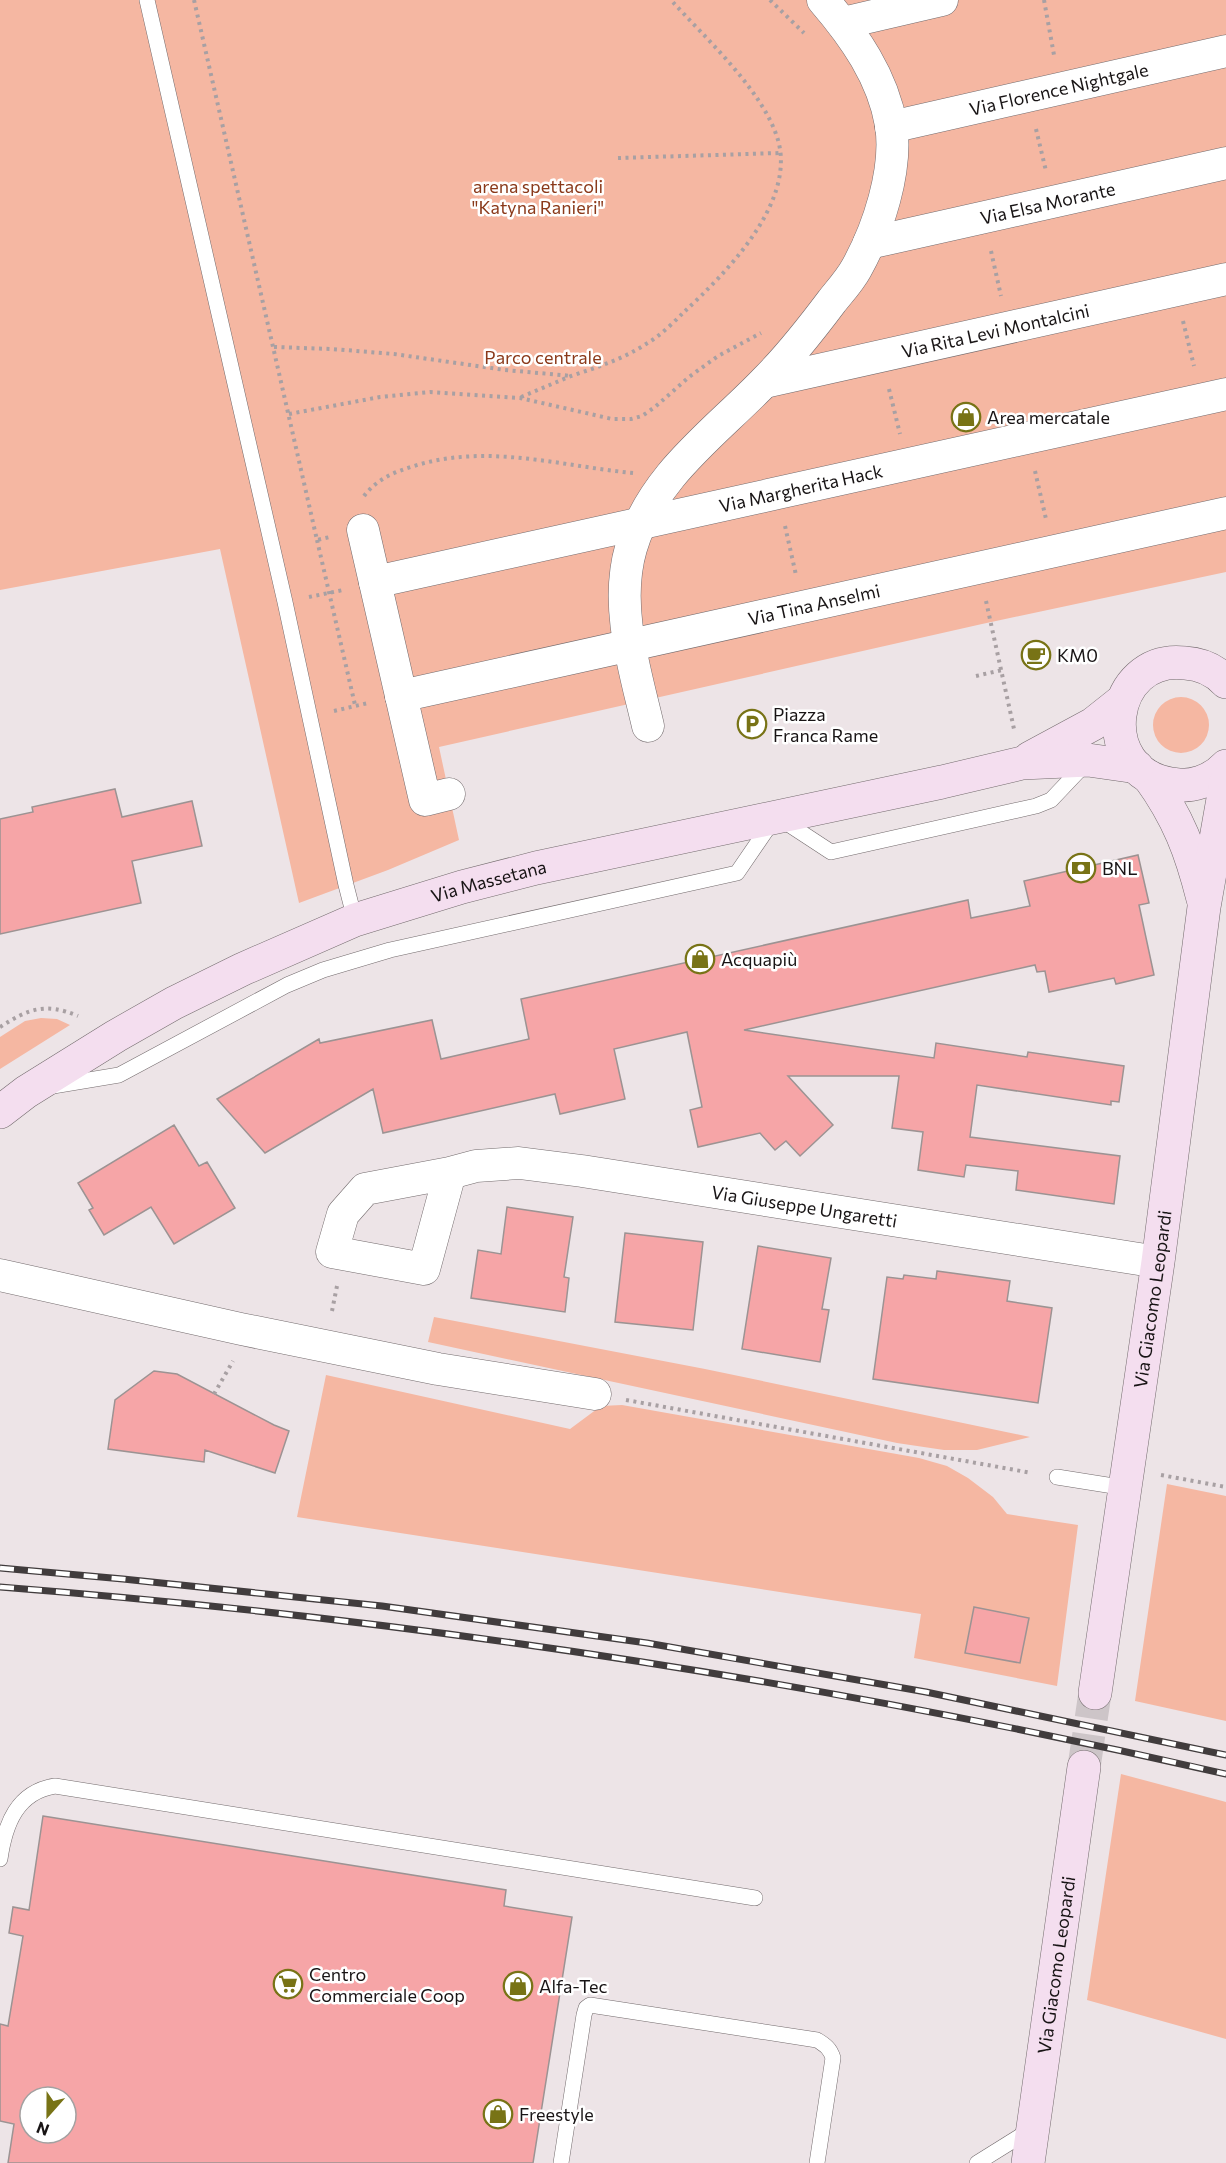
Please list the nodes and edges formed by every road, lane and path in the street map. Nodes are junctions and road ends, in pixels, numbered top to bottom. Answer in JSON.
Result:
{"nodes":[{"id":1,"x":147,"y":0,"type":"edge"},
{"id":2,"x":194,"y":0,"type":"edge"},
{"id":3,"x":671,"y":0,"type":"edge"},
{"id":4,"x":770,"y":0,"type":"edge"},
{"id":5,"x":942,"y":0,"type":"edge"},
{"id":6,"x":1044,"y":0,"type":"edge"},
{"id":7,"x":833,"y":11,"type":"edge"},
{"id":8,"x":806,"y":35,"type":"dead end"},
{"id":9,"x":1226,"y":51,"type":"edge"},
{"id":10,"x":1061,"y":88,"type":"junction"},
{"id":11,"x":1029,"y":96,"type":"junction"},
{"id":12,"x":891,"y":127,"type":"junction"},
{"id":13,"x":780,"y":153,"type":"junction"},
{"id":14,"x":618,"y":158,"type":"dead end"},
{"id":15,"x":1226,"y":163,"type":"edge"},
{"id":16,"x":1053,"y":202,"type":"junction"},
{"id":17,"x":983,"y":218,"type":"junction"},
{"id":18,"x":869,"y":243,"type":"junction"},
{"id":19,"x":1226,"y":279,"type":"edge"},
{"id":20,"x":1176,"y":290,"type":"junction"},
{"id":21,"x":1009,"y":327,"type":"junction"},
{"id":22,"x":763,"y":332,"type":"dead end"},
{"id":23,"x":274,"y":347,"type":"junction"},
{"id":24,"x":881,"y":356,"type":"junction"},
{"id":25,"x":573,"y":376,"type":"junction"},
{"id":26,"x":765,"y":382,"type":"junction"},
{"id":27,"x":1214,"y":397,"type":"edge"},
{"id":28,"x":520,"y":398,"type":"junction"},
{"id":29,"x":289,"y":414,"type":"junction"},
{"id":30,"x":1027,"y":438,"type":"junction"},
{"id":31,"x":907,"y":465,"type":"junction"},
{"id":32,"x":670,"y":476,"type":"junction"},
{"id":33,"x":778,"y":493,"type":"junction"},
{"id":34,"x":1226,"y":513,"type":"edge"},
{"id":35,"x":362,"y":516,"type":"junction"},
{"id":36,"x":641,"y":524,"type":"junction"},
{"id":37,"x":317,"y":540,"type":"junction"},
{"id":38,"x":1053,"y":552,"type":"junction"},
{"id":39,"x":979,"y":568,"type":"junction"},
{"id":40,"x":375,"y":582,"type":"junction"},
{"id":41,"x":330,"y":593,"type":"junction"},
{"id":42,"x":285,"y":602,"type":"junction"},
{"id":43,"x":804,"y":607,"type":"junction"},
{"id":44,"x":630,"y":645,"type":"junction"},
{"id":45,"x":1002,"y":670,"type":"junction"},
{"id":46,"x":1222,"y":674,"type":"edge"},
{"id":47,"x":976,"y":676,"type":"dead end"},
{"id":48,"x":401,"y":696,"type":"junction"},
{"id":49,"x":1122,"y":701,"type":"junction"},
{"id":50,"x":355,"y":705,"type":"junction"},
{"id":51,"x":310,"y":716,"type":"junction"},
{"id":52,"x":648,"y":726,"type":"dead end"},
{"id":53,"x":1014,"y":730,"type":"dead end"},
{"id":54,"x":1088,"y":760,"type":"junction"},
{"id":55,"x":1022,"y":763,"type":"junction"},
{"id":56,"x":1226,"y":766,"type":"edge"},
{"id":57,"x":1143,"y":772,"type":"junction"},
{"id":58,"x":1226,"y":782,"type":"edge"},
{"id":59,"x":449,"y":794,"type":"dead end"},
{"id":60,"x":776,"y":816,"type":"junction"},
{"id":61,"x":1204,"y":907,"type":"junction"},
{"id":62,"x":356,"y":920,"type":"junction"},
{"id":63,"x":78,"y":1016,"type":"dead end"},
{"id":64,"x":0,"y":1027,"type":"edge"},
{"id":65,"x":26,"y":1092,"type":"junction"},
{"id":66,"x":0,"y":1112,"type":"edge"},
{"id":67,"x":450,"y":1173,"type":"dead end"},
{"id":68,"x":1158,"y":1262,"type":"junction"},
{"id":69,"x":0,"y":1275,"type":"edge"},
{"id":70,"x":229,"y":1368,"type":"dead end"},
{"id":71,"x":214,"y":1394,"type":"dead end"},
{"id":72,"x":595,"y":1395,"type":"joint"},
{"id":73,"x":1057,"y":1477,"type":"joint"},
{"id":74,"x":1184,"y":1479,"type":"dead end"},
{"id":75,"x":1226,"y":1487,"type":"edge"},
{"id":76,"x":1126,"y":1488,"type":"junction"},
{"id":77,"x":1095,"y":1693,"type":"tunnel mouth"},
{"id":78,"x":1084,"y":1767,"type":"tunnel mouth"},
{"id":79,"x":0,"y":1858,"type":"edge"},
{"id":80,"x":755,"y":1898,"type":"dead end"},
{"id":81,"x":1033,"y":2128,"type":"junction"},
{"id":82,"x":561,"y":2163,"type":"edge"},
{"id":83,"x":817,"y":2163,"type":"edge"},
{"id":84,"x":977,"y":2163,"type":"edge"},
{"id":85,"x":1028,"y":2163,"type":"edge"}],
"edges":[{"from":1,"to":42,"type":"lane"},
{"from":2,"to":23,"type":"path"},
{"from":3,"to":13,"type":"path"},
{"from":4,"to":8,"type":"path"},
{"from":5,"to":7,"type":"street"},
{"from":6,"to":10,"type":"path"},
{"from":7,"to":12,"type":"street"},
{"from":9,"to":10,"type":"street","name":"Via Florence Nightgale"},
{"from":10,"to":11,"type":"street","name":"Via Florence Nightgale"},
{"from":11,"to":12,"type":"street","name":"Via Florence Nightgale"},
{"from":11,"to":16,"type":"path"},
{"from":12,"to":18,"type":"street"},
{"from":13,"to":14,"type":"path"},
{"from":13,"to":25,"type":"path"},
{"from":15,"to":16,"type":"street","name":"Via Elsa Morante"},
{"from":16,"to":17,"type":"street","name":"Via Elsa Morante"},
{"from":17,"to":18,"type":"street","name":"Via Elsa Morante"},
{"from":17,"to":21,"type":"path"},
{"from":18,"to":26,"type":"street"},
{"from":19,"to":20,"type":"street","name":"Via Rita Levi Montalcini"},
{"from":20,"to":21,"type":"street","name":"Via Rita Levi Montalcini"},
{"from":20,"to":27,"type":"path"},
{"from":21,"to":24,"type":"street","name":"Via Rita Levi Montalcini"},
{"from":22,"to":28,"type":"path"},
{"from":23,"to":25,"type":"path"},
{"from":23,"to":29,"type":"path"},
{"from":24,"to":26,"type":"street","name":"Via Rita Levi Montalcini"},
{"from":24,"to":31,"type":"path"},
{"from":25,"to":28,"type":"path"},
{"from":26,"to":32,"type":"street"},
{"from":27,"to":30,"type":"street","name":"Via Margherita Hack"},
{"from":28,"to":29,"type":"path"},
{"from":29,"to":37,"type":"path"},
{"from":30,"to":31,"type":"street","name":"Via Margherita Hack"},
{"from":30,"to":38,"type":"path"},
{"from":31,"to":33,"type":"street","name":"Via Margherita Hack"},
{"from":32,"to":35,"type":"path"},
{"from":32,"to":36,"type":"street"},
{"from":33,"to":36,"type":"street","name":"Via Margherita Hack"},
{"from":33,"to":43,"type":"path"},
{"from":34,"to":38,"type":"street","name":"Via Tina Anselmi"},
{"from":35,"to":37,"type":"path"},
{"from":35,"to":40,"type":"street"},
{"from":36,"to":40,"type":"street","name":"Via Margherita Hack"},
{"from":36,"to":44,"type":"street"},
{"from":37,"to":41,"type":"path"},
{"from":38,"to":39,"type":"street","name":"Via Tina Anselmi"},
{"from":39,"to":43,"type":"street","name":"Via Tina Anselmi"},
{"from":39,"to":45,"type":"path"},
{"from":40,"to":41,"type":"path"},
{"from":40,"to":48,"type":"street"},
{"from":41,"to":42,"type":"path"},
{"from":41,"to":50,"type":"path"},
{"from":42,"to":51,"type":"lane"},
{"from":43,"to":44,"type":"street","name":"Via Tina Anselmi"},
{"from":44,"to":48,"type":"street","name":"Via Tina Anselmi"},
{"from":44,"to":52,"type":"street"},
{"from":45,"to":47,"type":"path"},
{"from":45,"to":53,"type":"path"},
{"from":46,"to":49,"type":"main road","name":"Via Massetana"},
{"from":48,"to":50,"type":"path"},
{"from":48,"to":59,"type":"street"},
{"from":49,"to":55,"type":"main road","name":"Via Massetana"},
{"from":49,"to":57,"type":"main road","name":"Via Giacomo Leopardi"},
{"from":50,"to":51,"type":"path"},
{"from":51,"to":62,"type":"lane"},
{"from":54,"to":55,"type":"main road","name":"Via Massetana"},
{"from":54,"to":57,"type":"main road","name":"Via Massetana"},
{"from":54,"to":60,"type":"lane"},
{"from":55,"to":60,"type":"main road","name":"Via Massetana"},
{"from":56,"to":57,"type":"main road","name":"Via Massetana"},
{"from":57,"to":61,"type":"main road","name":"Via Giacomo Leopardi"},
{"from":58,"to":61,"type":"main road","name":"Via Giacomo Leopardi"},
{"from":60,"to":62,"type":"main road","name":"Via Massetana"},
{"from":60,"to":65,"type":"lane"},
{"from":61,"to":68,"type":"main road","name":"Via Giacomo Leopardi"},
{"from":62,"to":65,"type":"main road","name":"Via Massetana"},
{"from":63,"to":64,"type":"path"},
{"from":65,"to":66,"type":"main road","name":"Via Massetana"},
{"from":67,"to":68,"type":"street","name":"Via Giuseppe Ungaretti"},
{"from":68,"to":76,"type":"main road","name":"Via Giacomo Leopardi"},
{"from":69,"to":72,"type":"street"},
{"from":70,"to":71,"type":"path"},
{"from":72,"to":73,"type":"path"},
{"from":73,"to":76,"type":"lane"},
{"from":74,"to":75,"type":"path"},
{"from":76,"to":77,"type":"main road","name":"Via Giacomo Leopardi"},
{"from":78,"to":81,"type":"main road","name":"Via Giacomo Leopardi"},
{"from":79,"to":80,"type":"lane"},
{"from":81,"to":84,"type":"lane"},
{"from":81,"to":85,"type":"main road","name":"Via Giacomo Leopardi"},
{"from":82,"to":83,"type":"lane"}]}
